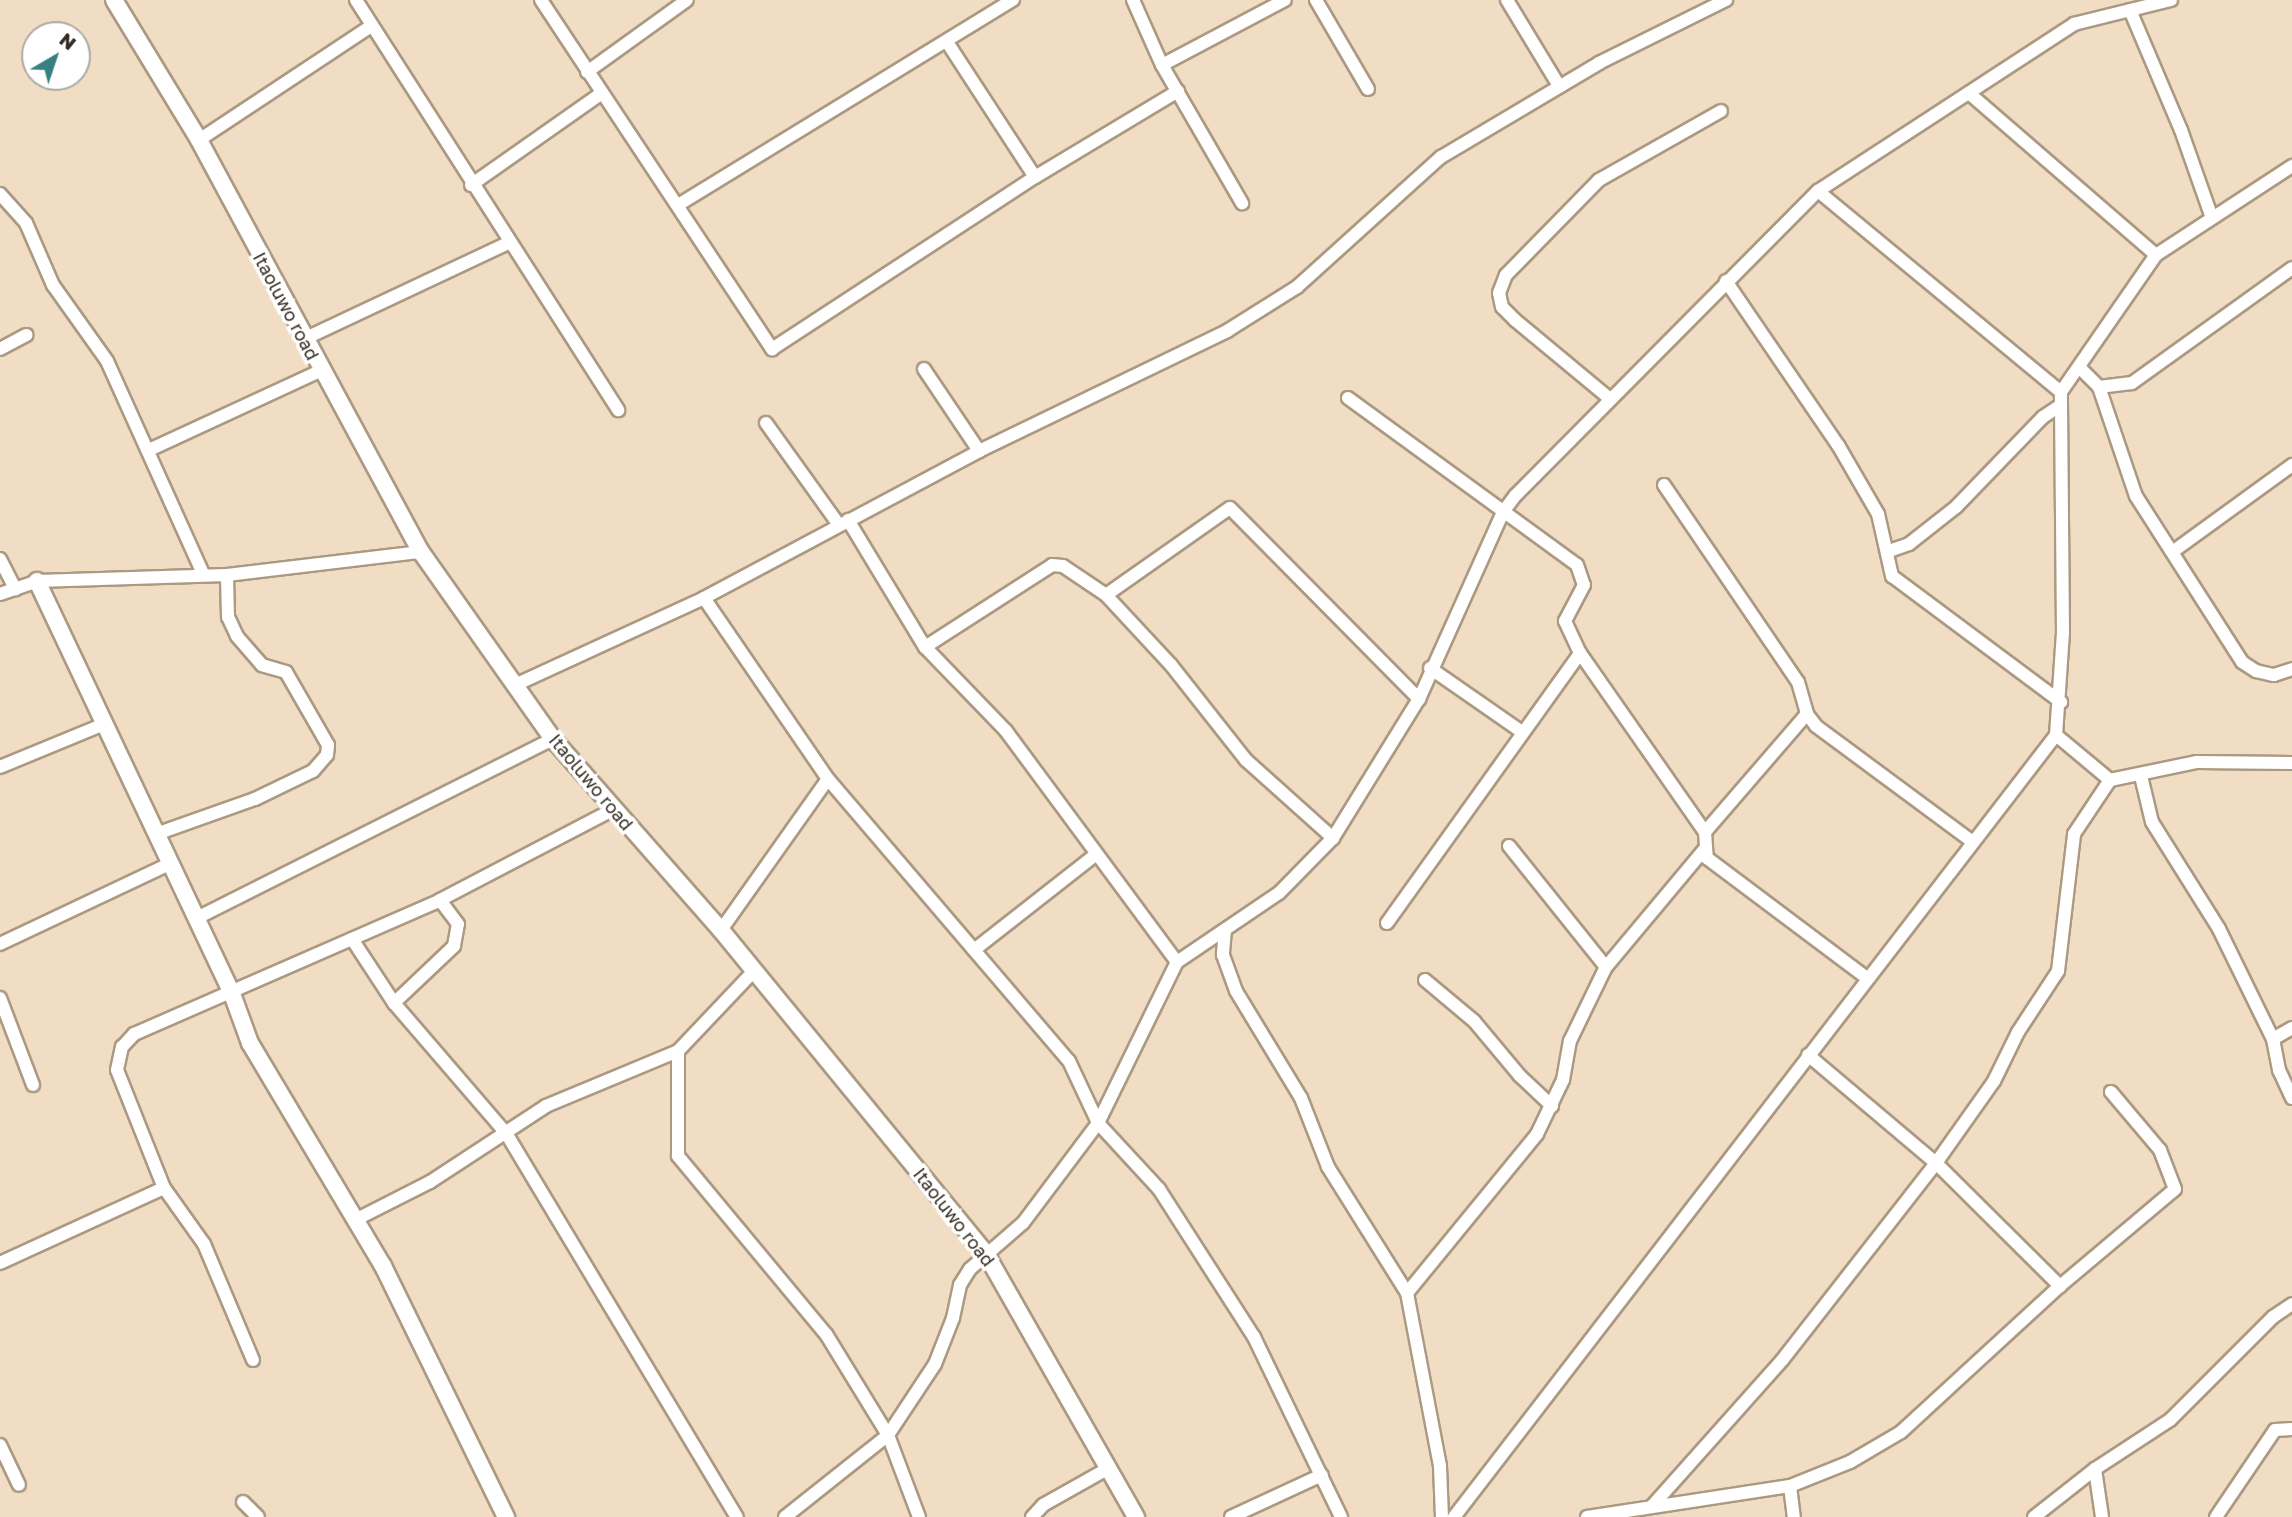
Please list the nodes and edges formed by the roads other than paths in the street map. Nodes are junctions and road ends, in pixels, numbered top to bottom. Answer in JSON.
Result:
{"nodes":[{"id":1,"x":114,"y":0,"type":"edge"},
{"id":2,"x":356,"y":0,"type":"edge"},
{"id":3,"x":541,"y":0,"type":"edge"},
{"id":4,"x":687,"y":0,"type":"edge"},
{"id":5,"x":1013,"y":0,"type":"edge"},
{"id":6,"x":1133,"y":0,"type":"edge"},
{"id":7,"x":1285,"y":0,"type":"edge"},
{"id":8,"x":1316,"y":0,"type":"edge"},
{"id":9,"x":1507,"y":0,"type":"edge"},
{"id":10,"x":1726,"y":0,"type":"edge"},
{"id":11,"x":2171,"y":0,"type":"edge"},
{"id":12,"x":1708,"y":4,"type":"edge"},
{"id":13,"x":2130,"y":10,"type":"junction"},
{"id":14,"x":370,"y":26,"type":"junction"},
{"id":15,"x":947,"y":42,"type":"junction"},
{"id":16,"x":1162,"y":65,"type":"junction"},
{"id":17,"x":587,"y":72,"type":"junction"},
{"id":18,"x":1559,"y":86,"type":"junction"},
{"id":19,"x":1368,"y":89,"type":"dead end"},
{"id":20,"x":1178,"y":92,"type":"junction"},
{"id":21,"x":602,"y":93,"type":"junction"},
{"id":22,"x":1970,"y":94,"type":"junction"},
{"id":23,"x":1721,"y":111,"type":"dead end"},
{"id":24,"x":199,"y":140,"type":"junction"},
{"id":25,"x":2292,"y":166,"type":"edge"},
{"id":26,"x":1035,"y":177,"type":"junction"},
{"id":27,"x":471,"y":185,"type":"junction"},
{"id":28,"x":1818,"y":191,"type":"junction"},
{"id":29,"x":0,"y":194,"type":"edge"},
{"id":30,"x":1242,"y":203,"type":"dead end"},
{"id":31,"x":678,"y":205,"type":"junction"},
{"id":32,"x":2212,"y":218,"type":"junction"},
{"id":33,"x":508,"y":243,"type":"junction"},
{"id":34,"x":2156,"y":255,"type":"junction"},
{"id":35,"x":2292,"y":268,"type":"edge"},
{"id":36,"x":1726,"y":281,"type":"junction"},
{"id":37,"x":26,"y":335,"type":"dead end"},
{"id":38,"x":304,"y":340,"type":"junction"},
{"id":39,"x":0,"y":349,"type":"edge"},
{"id":40,"x":2080,"y":368,"type":"junction"},
{"id":41,"x":924,"y":369,"type":"dead end"},
{"id":42,"x":320,"y":371,"type":"junction"},
{"id":43,"x":2099,"y":387,"type":"junction"},
{"id":44,"x":1348,"y":398,"type":"dead end"},
{"id":45,"x":1609,"y":398,"type":"junction"},
{"id":46,"x":2061,"y":399,"type":"junction"},
{"id":47,"x":618,"y":410,"type":"dead end"},
{"id":48,"x":766,"y":423,"type":"dead end"},
{"id":49,"x":149,"y":450,"type":"junction"},
{"id":50,"x":979,"y":451,"type":"junction"},
{"id":51,"x":2292,"y":465,"type":"edge"},
{"id":52,"x":1664,"y":485,"type":"dead end"},
{"id":53,"x":1503,"y":512,"type":"junction"},
{"id":54,"x":844,"y":523,"type":"junction"},
{"id":55,"x":2175,"y":550,"type":"junction"},
{"id":56,"x":1889,"y":551,"type":"junction"},
{"id":57,"x":421,"y":552,"type":"junction"},
{"id":58,"x":0,"y":559,"type":"edge"},
{"id":59,"x":203,"y":574,"type":"junction"},
{"id":60,"x":227,"y":575,"type":"junction"},
{"id":61,"x":37,"y":581,"type":"junction"},
{"id":62,"x":15,"y":589,"type":"junction"},
{"id":63,"x":0,"y":594,"type":"edge"},
{"id":64,"x":1106,"y":595,"type":"junction"},
{"id":65,"x":704,"y":598,"type":"junction"},
{"id":66,"x":925,"y":647,"type":"junction"},
{"id":67,"x":1580,"y":653,"type":"junction"},
{"id":68,"x":1430,"y":668,"type":"junction"},
{"id":69,"x":2292,"y":669,"type":"edge"},
{"id":70,"x":515,"y":685,"type":"junction"},
{"id":71,"x":1419,"y":699,"type":"junction"},
{"id":72,"x":2061,"y":702,"type":"junction"},
{"id":73,"x":1807,"y":715,"type":"junction"},
{"id":74,"x":102,"y":725,"type":"junction"},
{"id":75,"x":1522,"y":732,"type":"junction"},
{"id":76,"x":2056,"y":735,"type":"junction"},
{"id":77,"x":552,"y":738,"type":"junction"},
{"id":78,"x":2292,"y":763,"type":"edge"},
{"id":79,"x":0,"y":767,"type":"edge"},
{"id":80,"x":2141,"y":776,"type":"junction"},
{"id":81,"x":828,"y":779,"type":"junction"},
{"id":82,"x":2110,"y":780,"type":"junction"},
{"id":83,"x":612,"y":810,"type":"junction"},
{"id":84,"x":1705,"y":832,"type":"junction"},
{"id":85,"x":156,"y":834,"type":"junction"},
{"id":86,"x":1333,"y":838,"type":"junction"},
{"id":87,"x":1973,"y":842,"type":"junction"},
{"id":88,"x":1510,"y":846,"type":"dead end"},
{"id":89,"x":1704,"y":850,"type":"junction"},
{"id":90,"x":1095,"y":855,"type":"junction"},
{"id":91,"x":169,"y":864,"type":"junction"},
{"id":92,"x":440,"y":900,"type":"junction"},
{"id":93,"x":197,"y":918,"type":"junction"},
{"id":94,"x":1387,"y":923,"type":"dead end"},
{"id":95,"x":721,"y":930,"type":"junction"},
{"id":96,"x":1225,"y":930,"type":"junction"},
{"id":97,"x":352,"y":939,"type":"junction"},
{"id":98,"x":0,"y":944,"type":"edge"},
{"id":99,"x":974,"y":950,"type":"junction"},
{"id":100,"x":1177,"y":962,"type":"junction"},
{"id":101,"x":1606,"y":967,"type":"junction"},
{"id":102,"x":755,"y":971,"type":"junction"},
{"id":103,"x":1868,"y":979,"type":"junction"},
{"id":104,"x":1425,"y":980,"type":"dead end"},
{"id":105,"x":231,"y":991,"type":"junction"},
{"id":106,"x":0,"y":998,"type":"edge"},
{"id":107,"x":394,"y":1003,"type":"junction"},
{"id":108,"x":2292,"y":1028,"type":"edge"},
{"id":109,"x":2273,"y":1039,"type":"junction"},
{"id":110,"x":678,"y":1051,"type":"junction"},
{"id":111,"x":1808,"y":1055,"type":"junction"},
{"id":112,"x":33,"y":1085,"type":"dead end"},
{"id":113,"x":2111,"y":1092,"type":"dead end"},
{"id":114,"x":2292,"y":1098,"type":"edge"},
{"id":115,"x":1552,"y":1106,"type":"junction"},
{"id":116,"x":1098,"y":1123,"type":"junction"},
{"id":117,"x":506,"y":1133,"type":"junction"},
{"id":118,"x":1936,"y":1164,"type":"junction"},
{"id":119,"x":164,"y":1188,"type":"junction"},
{"id":120,"x":357,"y":1219,"type":"junction"},
{"id":121,"x":986,"y":1254,"type":"junction"},
{"id":122,"x":0,"y":1263,"type":"edge"},
{"id":123,"x":2060,"y":1286,"type":"junction"},
{"id":124,"x":1407,"y":1293,"type":"junction"},
{"id":125,"x":2292,"y":1304,"type":"edge"},
{"id":126,"x":253,"y":1360,"type":"dead end"},
{"id":127,"x":2292,"y":1429,"type":"edge"},
{"id":128,"x":888,"y":1435,"type":"junction"},
{"id":129,"x":0,"y":1445,"type":"edge"},
{"id":130,"x":1109,"y":1468,"type":"junction"},
{"id":131,"x":2095,"y":1469,"type":"junction"},
{"id":132,"x":1322,"y":1475,"type":"junction"},
{"id":133,"x":19,"y":1485,"type":"dead end"},
{"id":134,"x":1790,"y":1486,"type":"junction"},
{"id":135,"x":243,"y":1502,"type":"dead end"},
{"id":136,"x":1653,"y":1505,"type":"junction"},
{"id":137,"x":1629,"y":1513,"type":"edge"},
{"id":138,"x":258,"y":1517,"type":"edge"},
{"id":139,"x":506,"y":1517,"type":"edge"},
{"id":140,"x":737,"y":1517,"type":"edge"},
{"id":141,"x":785,"y":1517,"type":"edge"},
{"id":142,"x":919,"y":1517,"type":"edge"},
{"id":143,"x":1032,"y":1517,"type":"edge"},
{"id":144,"x":1136,"y":1517,"type":"edge"},
{"id":145,"x":1231,"y":1517,"type":"edge"},
{"id":146,"x":1341,"y":1517,"type":"edge"},
{"id":147,"x":1442,"y":1517,"type":"edge"},
{"id":148,"x":1454,"y":1517,"type":"edge"},
{"id":149,"x":1587,"y":1517,"type":"edge"},
{"id":150,"x":1794,"y":1517,"type":"edge"},
{"id":151,"x":2034,"y":1517,"type":"edge"},
{"id":152,"x":2102,"y":1517,"type":"edge"},
{"id":153,"x":2216,"y":1517,"type":"edge"}],
"edges":[{"from":1,"to":24,"type":"street","name":"Itaoluwo road"},
{"from":2,"to":14,"type":"street"},
{"from":3,"to":17,"type":"street"},
{"from":4,"to":17,"type":"street"},
{"from":5,"to":15,"type":"street"},
{"from":6,"to":16,"type":"street"},
{"from":7,"to":16,"type":"street"},
{"from":8,"to":19,"type":"street"},
{"from":9,"to":18,"type":"street"},
{"from":10,"to":12,"type":"street"},
{"from":11,"to":13,"type":"street"},
{"from":12,"to":18,"type":"street"},
{"from":13,"to":22,"type":"street"},
{"from":13,"to":32,"type":"street"},
{"from":14,"to":24,"type":"street"},
{"from":14,"to":27,"type":"street"},
{"from":15,"to":26,"type":"street"},
{"from":15,"to":31,"type":"street"},
{"from":16,"to":20,"type":"street"},
{"from":17,"to":21,"type":"street"},
{"from":18,"to":50,"type":"street"},
{"from":20,"to":26,"type":"street"},
{"from":20,"to":30,"type":"street"},
{"from":21,"to":27,"type":"street"},
{"from":21,"to":31,"type":"street"},
{"from":22,"to":28,"type":"street"},
{"from":22,"to":34,"type":"street"},
{"from":23,"to":45,"type":"street"},
{"from":24,"to":38,"type":"street","name":"Itaoluwo road"},
{"from":25,"to":32,"type":"street"},
{"from":26,"to":31,"type":"street"},
{"from":27,"to":33,"type":"street"},
{"from":28,"to":36,"type":"street"},
{"from":28,"to":46,"type":"street"},
{"from":29,"to":49,"type":"street"},
{"from":32,"to":34,"type":"street"},
{"from":33,"to":38,"type":"street"},
{"from":33,"to":47,"type":"street"},
{"from":34,"to":40,"type":"street"},
{"from":35,"to":43,"type":"street"},
{"from":36,"to":45,"type":"street"},
{"from":36,"to":56,"type":"street"},
{"from":37,"to":39,"type":"street"},
{"from":38,"to":42,"type":"street","name":"Itaoluwo road"},
{"from":40,"to":43,"type":"street"},
{"from":40,"to":46,"type":"street"},
{"from":41,"to":50,"type":"street"},
{"from":42,"to":49,"type":"street"},
{"from":42,"to":57,"type":"street","name":"Itaoluwo road"},
{"from":43,"to":55,"type":"street"},
{"from":44,"to":53,"type":"street"},
{"from":45,"to":53,"type":"street"},
{"from":46,"to":56,"type":"street"},
{"from":46,"to":72,"type":"street"},
{"from":48,"to":54,"type":"street"},
{"from":49,"to":59,"type":"street"},
{"from":50,"to":54,"type":"street"},
{"from":51,"to":55,"type":"street"},
{"from":52,"to":73,"type":"street"},
{"from":53,"to":67,"type":"street"},
{"from":53,"to":68,"type":"street"},
{"from":54,"to":65,"type":"street"},
{"from":54,"to":66,"type":"street"},
{"from":55,"to":69,"type":"street"},
{"from":56,"to":72,"type":"street"},
{"from":57,"to":60,"type":"street"},
{"from":57,"to":70,"type":"street","name":"Itaoluwo road"},
{"from":58,"to":62,"type":"street"},
{"from":59,"to":60,"type":"street"},
{"from":59,"to":61,"type":"street"},
{"from":60,"to":85,"type":"street"},
{"from":61,"to":62,"type":"street"},
{"from":61,"to":74,"type":"street"},
{"from":62,"to":63,"type":"street"},
{"from":64,"to":66,"type":"street"},
{"from":64,"to":71,"type":"street"},
{"from":64,"to":86,"type":"street"},
{"from":65,"to":70,"type":"street"},
{"from":65,"to":81,"type":"street"},
{"from":66,"to":90,"type":"street"},
{"from":67,"to":75,"type":"street"},
{"from":67,"to":84,"type":"street"},
{"from":68,"to":71,"type":"street"},
{"from":68,"to":75,"type":"street"},
{"from":70,"to":77,"type":"street","name":"Itaoluwo road"},
{"from":71,"to":86,"type":"street"},
{"from":72,"to":76,"type":"street"},
{"from":73,"to":84,"type":"street"},
{"from":73,"to":87,"type":"street"},
{"from":74,"to":79,"type":"street"},
{"from":74,"to":85,"type":"street"},
{"from":75,"to":94,"type":"street"},
{"from":76,"to":82,"type":"street"},
{"from":76,"to":87,"type":"street"},
{"from":77,"to":83,"type":"street","name":"Itaoluwo road"},
{"from":77,"to":93,"type":"street"},
{"from":78,"to":80,"type":"street"},
{"from":80,"to":82,"type":"street"},
{"from":80,"to":109,"type":"street"},
{"from":81,"to":95,"type":"street"},
{"from":81,"to":99,"type":"street"},
{"from":82,"to":118,"type":"street"},
{"from":83,"to":92,"type":"street"},
{"from":83,"to":95,"type":"street","name":"Itaoluwo road"},
{"from":84,"to":89,"type":"street"},
{"from":85,"to":91,"type":"street"},
{"from":86,"to":96,"type":"street"},
{"from":87,"to":103,"type":"street"},
{"from":88,"to":101,"type":"street"},
{"from":89,"to":101,"type":"street"},
{"from":89,"to":103,"type":"street"},
{"from":90,"to":99,"type":"street"},
{"from":90,"to":100,"type":"street"},
{"from":91,"to":93,"type":"street"},
{"from":91,"to":98,"type":"street"},
{"from":92,"to":97,"type":"street"},
{"from":92,"to":107,"type":"street"},
{"from":93,"to":105,"type":"street"},
{"from":95,"to":102,"type":"street","name":"Itaoluwo road"},
{"from":96,"to":100,"type":"street"},
{"from":96,"to":124,"type":"street"},
{"from":97,"to":105,"type":"street"},
{"from":97,"to":107,"type":"street"},
{"from":99,"to":116,"type":"street"},
{"from":100,"to":116,"type":"street"},
{"from":101,"to":115,"type":"street"},
{"from":102,"to":110,"type":"street"},
{"from":102,"to":121,"type":"street","name":"Itaoluwo road"},
{"from":103,"to":111,"type":"street"},
{"from":104,"to":115,"type":"street"},
{"from":105,"to":119,"type":"street"},
{"from":105,"to":120,"type":"street"},
{"from":106,"to":112,"type":"street"},
{"from":107,"to":117,"type":"street"},
{"from":108,"to":109,"type":"street"},
{"from":109,"to":114,"type":"street"},
{"from":110,"to":117,"type":"street"},
{"from":110,"to":128,"type":"street"},
{"from":111,"to":118,"type":"street"},
{"from":111,"to":148,"type":"street"},
{"from":113,"to":123,"type":"street"},
{"from":115,"to":124,"type":"street"},
{"from":116,"to":121,"type":"street"},
{"from":116,"to":132,"type":"street"},
{"from":117,"to":120,"type":"street"},
{"from":117,"to":140,"type":"street"},
{"from":118,"to":123,"type":"street"},
{"from":118,"to":136,"type":"street"},
{"from":119,"to":122,"type":"street"},
{"from":119,"to":126,"type":"street"},
{"from":120,"to":139,"type":"street"},
{"from":121,"to":128,"type":"street"},
{"from":121,"to":130,"type":"street","name":"Itaoluwo road"},
{"from":123,"to":134,"type":"street"},
{"from":124,"to":147,"type":"street"},
{"from":125,"to":131,"type":"street"},
{"from":127,"to":153,"type":"street"},
{"from":128,"to":141,"type":"street"},
{"from":128,"to":142,"type":"street"},
{"from":129,"to":133,"type":"street"},
{"from":130,"to":143,"type":"street"},
{"from":130,"to":144,"type":"street","name":"Itaoluwo road"},
{"from":131,"to":151,"type":"street"},
{"from":131,"to":152,"type":"street"},
{"from":132,"to":145,"type":"street"},
{"from":132,"to":146,"type":"street"},
{"from":134,"to":136,"type":"street"},
{"from":134,"to":150,"type":"street"},
{"from":135,"to":138,"type":"street"},
{"from":136,"to":137,"type":"street"},
{"from":137,"to":149,"type":"street"}]}
